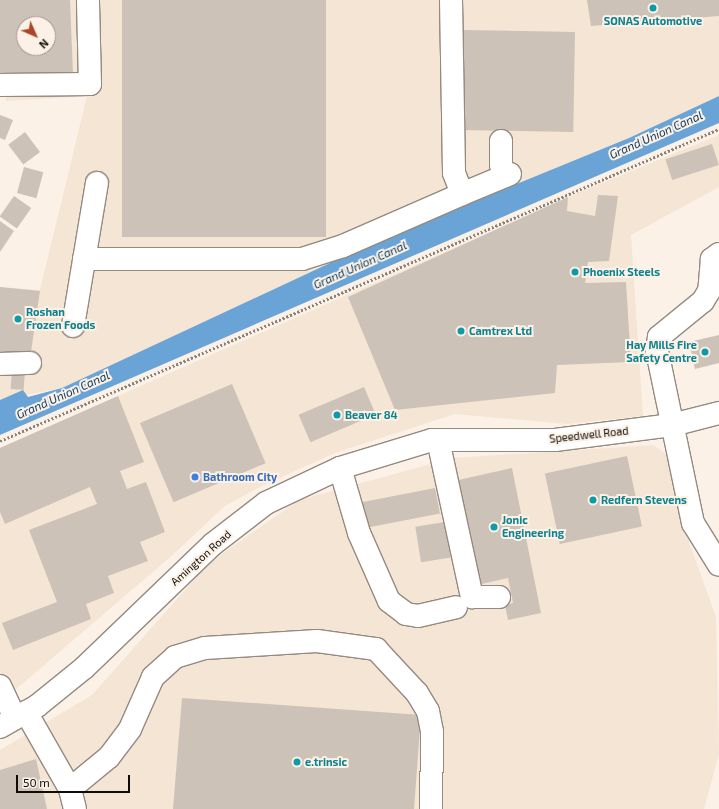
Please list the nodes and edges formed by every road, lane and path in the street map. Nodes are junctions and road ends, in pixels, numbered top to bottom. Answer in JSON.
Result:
{"nodes":[{"id":1,"x":88,"y":0,"type":"edge"},
{"id":2,"x":451,"y":0,"type":"edge"},
{"id":3,"x":0,"y":85,"type":"edge"},
{"id":4,"x":719,"y":129,"type":"edge"},
{"id":5,"x":501,"y":141,"type":"dead end"},
{"id":6,"x":97,"y":183,"type":"dead end"},
{"id":7,"x":462,"y":194,"type":"junction"},
{"id":8,"x":719,"y":254,"type":"edge"},
{"id":9,"x":84,"y":259,"type":"junction"},
{"id":10,"x":73,"y":326,"type":"dead end"},
{"id":11,"x":30,"y":363,"type":"dead end"},
{"id":12,"x":0,"y":364,"type":"edge"},
{"id":13,"x":719,"y":413,"type":"edge"},
{"id":14,"x":672,"y":425,"type":"junction"},
{"id":15,"x":435,"y":440,"type":"junction"},
{"id":16,"x":0,"y":441,"type":"edge"},
{"id":17,"x":340,"y":468,"type":"junction"},
{"id":18,"x":719,"y":565,"type":"edge"},
{"id":19,"x":499,"y":597,"type":"dead end"},
{"id":20,"x":456,"y":608,"type":"dead end"},
{"id":21,"x":0,"y":686,"type":"edge"},
{"id":22,"x":14,"y":719,"type":"edge"},
{"id":23,"x":73,"y":799,"type":"edge"},
{"id":24,"x":431,"y":809,"type":"edge"}],
"edges":[{"from":1,"to":3,"type":"street"},
{"from":2,"to":7,"type":"street"},
{"from":4,"to":16,"type":"path"},
{"from":5,"to":7,"type":"street"},
{"from":6,"to":9,"type":"street"},
{"from":7,"to":9,"type":"street"},
{"from":8,"to":14,"type":"street"},
{"from":9,"to":10,"type":"street"},
{"from":11,"to":12,"type":"street"},
{"from":13,"to":14,"type":"street","name":"Speedwell Road"},
{"from":14,"to":15,"type":"street","name":"Speedwell Road"},
{"from":14,"to":18,"type":"street"},
{"from":15,"to":17,"type":"street","name":"Amington Road"},
{"from":15,"to":19,"type":"street"},
{"from":17,"to":20,"type":"street"},
{"from":17,"to":22,"type":"street","name":"Amington Road"},
{"from":21,"to":22,"type":"street"},
{"from":22,"to":23,"type":"street"},
{"from":23,"to":24,"type":"street"}]}
